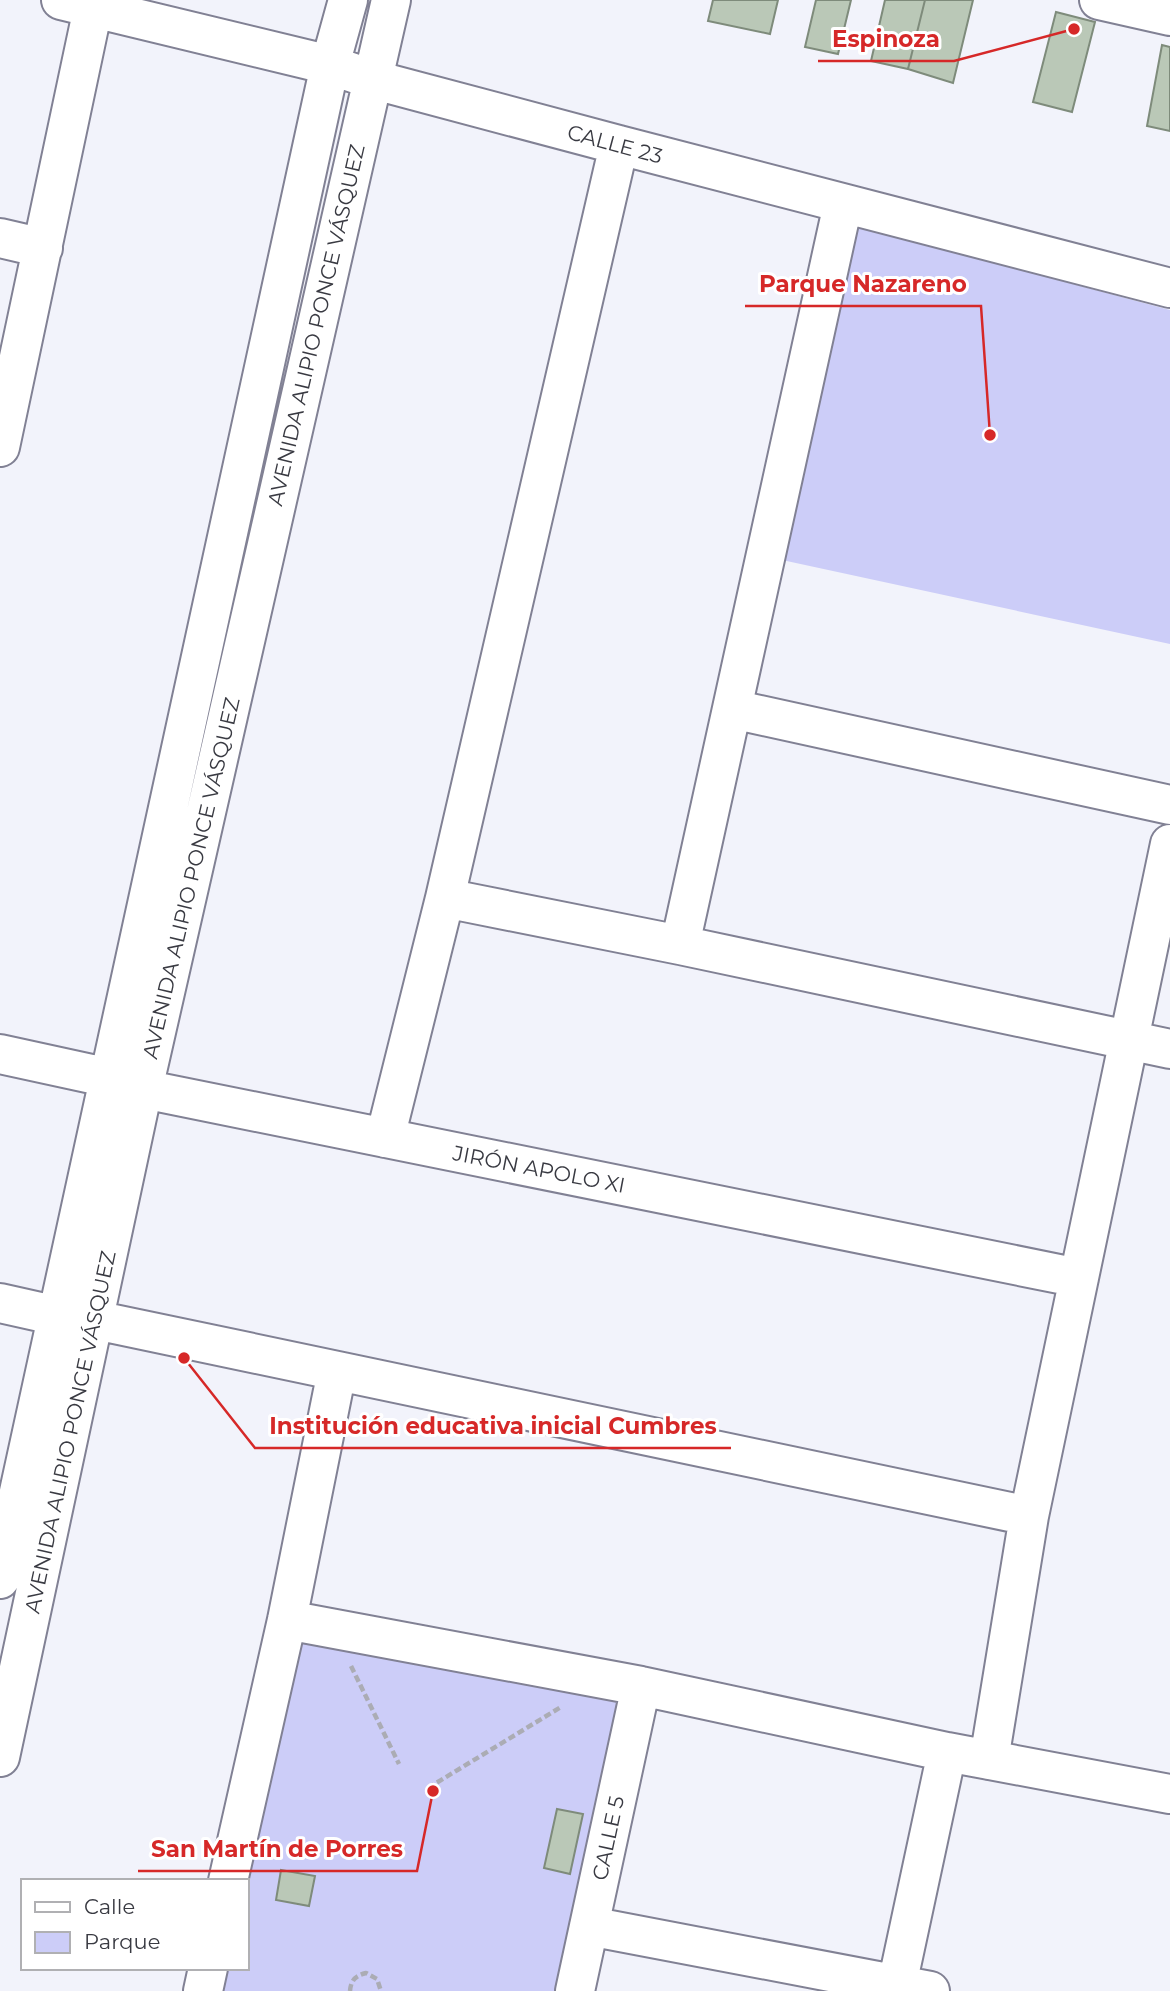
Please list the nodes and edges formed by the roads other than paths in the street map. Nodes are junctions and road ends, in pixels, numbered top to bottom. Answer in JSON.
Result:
{"nodes":[{"id":1,"x":348,"y":0,"type":"edge"},
{"id":2,"x":391,"y":0,"type":"edge"},
{"id":3,"x":1099,"y":0,"type":"edge"},
{"id":4,"x":77,"y":4,"type":"edge"},
{"id":5,"x":1170,"y":16,"type":"edge"},
{"id":6,"x":330,"y":65,"type":"junction"},
{"id":7,"x":371,"y":79,"type":"junction"},
{"id":8,"x":619,"y":145,"type":"junction"},
{"id":9,"x":843,"y":204,"type":"junction"},
{"id":10,"x":0,"y":238,"type":"edge"},
{"id":11,"x":43,"y":248,"type":"junction"},
{"id":12,"x":1170,"y":288,"type":"edge"},
{"id":13,"x":0,"y":447,"type":"edge"},
{"id":14,"x":732,"y":709,"type":"junction"},
{"id":15,"x":1170,"y":805,"type":"edge"},
{"id":16,"x":1170,"y":844,"type":"edge"},
{"id":17,"x":445,"y":898,"type":"junction"},
{"id":18,"x":680,"y":945,"type":"junction"},
{"id":19,"x":1129,"y":1040,"type":"junction"},
{"id":20,"x":1170,"y":1048,"type":"edge"},
{"id":21,"x":0,"y":1054,"type":"edge"},
{"id":22,"x":127,"y":1084,"type":"junction"},
{"id":23,"x":385,"y":1138,"type":"junction"},
{"id":24,"x":1079,"y":1278,"type":"junction"},
{"id":25,"x":0,"y":1303,"type":"edge"},
{"id":26,"x":58,"y":1316,"type":"junction"},
{"id":27,"x":95,"y":1320,"type":"junction"},
{"id":28,"x":337,"y":1371,"type":"junction"},
{"id":29,"x":1029,"y":1516,"type":"junction"},
{"id":30,"x":0,"y":1579,"type":"edge"},
{"id":31,"x":287,"y":1620,"type":"junction"},
{"id":32,"x":641,"y":1686,"type":"junction"},
{"id":33,"x":947,"y":1752,"type":"junction"},
{"id":34,"x":0,"y":1757,"type":"edge"},
{"id":35,"x":989,"y":1760,"type":"junction"},
{"id":36,"x":1170,"y":1794,"type":"edge"},
{"id":37,"x":228,"y":1879,"type":"edge"},
{"id":38,"x":589,"y":1926,"type":"junction"},
{"id":39,"x":208,"y":1970,"type":"edge"},
{"id":40,"x":913,"y":1988,"type":"edge"},
{"id":41,"x":203,"y":1991,"type":"edge"},
{"id":42,"x":575,"y":1991,"type":"edge"}],
"edges":[{"from":1,"to":6,"type":"street","name":"AVENIDA ALIPIO PONCE VÁSQUEZ"},
{"from":2,"to":7,"type":"street","name":"AVENIDA ALIPIO PONCE VÁSQUEZ"},
{"from":3,"to":5,"type":"street"},
{"from":4,"to":6,"type":"street","name":"CALLE 23"},
{"from":4,"to":11,"type":"street"},
{"from":6,"to":7,"type":"street","name":"CALLE 23"},
{"from":6,"to":22,"type":"street","name":"AVENIDA ALIPIO PONCE VÁSQUEZ"},
{"from":7,"to":8,"type":"street","name":"CALLE 23"},
{"from":7,"to":22,"type":"street","name":"AVENIDA ALIPIO PONCE VÁSQUEZ"},
{"from":8,"to":9,"type":"street","name":"CALLE 23"},
{"from":8,"to":17,"type":"street"},
{"from":9,"to":12,"type":"street","name":"CALLE 23"},
{"from":9,"to":14,"type":"street"},
{"from":10,"to":11,"type":"street"},
{"from":11,"to":13,"type":"street"},
{"from":14,"to":15,"type":"street"},
{"from":14,"to":18,"type":"street"},
{"from":16,"to":19,"type":"street"},
{"from":17,"to":18,"type":"street"},
{"from":17,"to":23,"type":"street"},
{"from":18,"to":19,"type":"street"},
{"from":19,"to":20,"type":"street"},
{"from":19,"to":24,"type":"street"},
{"from":21,"to":22,"type":"street","name":"JIRÓN APOLO XI"},
{"from":22,"to":23,"type":"street","name":"JIRÓN APOLO XI"},
{"from":22,"to":26,"type":"street","name":"AVENIDA ALIPIO PONCE VÁSQUEZ"},
{"from":22,"to":27,"type":"street","name":"AVENIDA ALIPIO PONCE VÁSQUEZ"},
{"from":23,"to":24,"type":"street","name":"JIRÓN APOLO XI"},
{"from":24,"to":29,"type":"street"},
{"from":25,"to":26,"type":"street"},
{"from":26,"to":27,"type":"street"},
{"from":26,"to":30,"type":"street","name":"AVENIDA ALIPIO PONCE VÁSQUEZ"},
{"from":27,"to":28,"type":"street"},
{"from":27,"to":34,"type":"street","name":"AVENIDA ALIPIO PONCE VÁSQUEZ"},
{"from":28,"to":29,"type":"street"},
{"from":28,"to":31,"type":"street"},
{"from":29,"to":35,"type":"street"},
{"from":31,"to":32,"type":"street"},
{"from":31,"to":37,"type":"street"},
{"from":32,"to":33,"type":"street"},
{"from":32,"to":38,"type":"street","name":"CALLE 5"},
{"from":33,"to":35,"type":"street"},
{"from":33,"to":40,"type":"street"},
{"from":35,"to":36,"type":"street"},
{"from":38,"to":40,"type":"street"},
{"from":38,"to":42,"type":"street","name":"CALLE 5"},
{"from":39,"to":41,"type":"street"}]}
